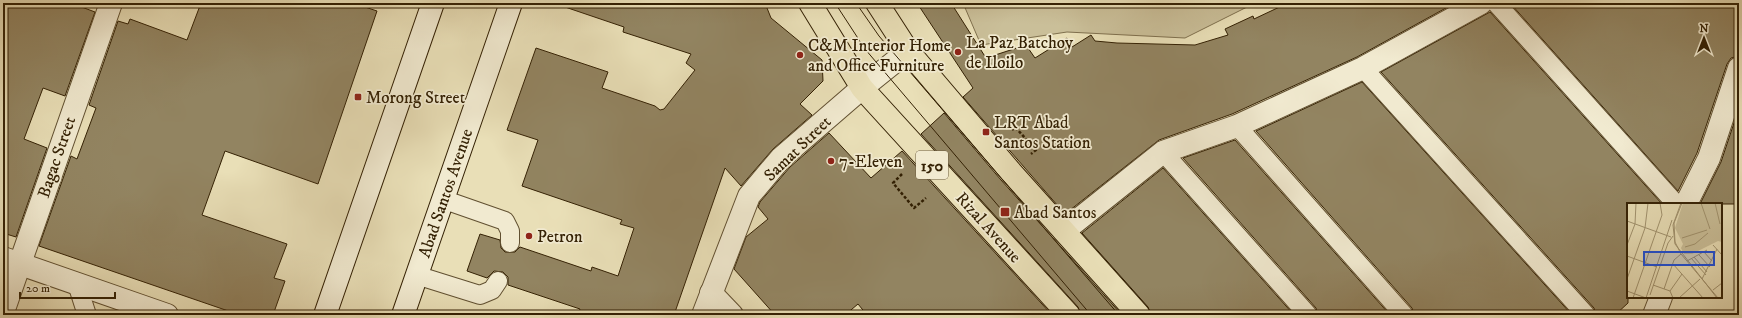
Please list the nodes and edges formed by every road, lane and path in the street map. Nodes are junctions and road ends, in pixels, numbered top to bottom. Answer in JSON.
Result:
{"nodes":[{"id":1,"x":111,"y":3,"type":"edge"},
{"id":2,"x":433,"y":3,"type":"edge"},
{"id":3,"x":511,"y":3,"type":"edge"},
{"id":4,"x":810,"y":3,"type":"edge"},
{"id":5,"x":877,"y":3,"type":"edge"},
{"id":6,"x":1481,"y":3,"type":"edge"},
{"id":7,"x":1496,"y":3,"type":"edge"},
{"id":8,"x":908,"y":51,"type":"junction"},
{"id":9,"x":1363,"y":68,"type":"junction"},
{"id":10,"x":1739,"y":68,"type":"edge"},
{"id":11,"x":862,"y":88,"type":"junction"},
{"id":12,"x":1237,"y":126,"type":"junction"},
{"id":13,"x":1163,"y":152,"type":"junction"},
{"id":14,"x":905,"y":172,"type":"dead end"},
{"id":15,"x":928,"y":197,"type":"dead end"},
{"id":16,"x":442,"y":199,"type":"junction"},
{"id":17,"x":1675,"y":203,"type":"edge"},
{"id":18,"x":1686,"y":203,"type":"edge"},
{"id":19,"x":1064,"y":232,"type":"junction"},
{"id":20,"x":510,"y":244,"type":"dead end"},
{"id":21,"x":11,"y":261,"type":"edge"},
{"id":22,"x":416,"y":275,"type":"junction"},
{"id":23,"x":498,"y":281,"type":"dead end"},
{"id":24,"x":77,"y":284,"type":"junction"},
{"id":25,"x":711,"y":293,"type":"junction"},
{"id":26,"x":1661,"y":298,"type":"edge"},
{"id":27,"x":3,"y":312,"type":"edge"},
{"id":28,"x":11,"y":315,"type":"edge"},
{"id":29,"x":87,"y":315,"type":"edge"},
{"id":30,"x":166,"y":315,"type":"edge"},
{"id":31,"x":325,"y":315,"type":"edge"},
{"id":32,"x":403,"y":315,"type":"edge"},
{"id":33,"x":703,"y":315,"type":"edge"},
{"id":34,"x":732,"y":315,"type":"edge"},
{"id":35,"x":1069,"y":315,"type":"edge"},
{"id":36,"x":1139,"y":315,"type":"edge"},
{"id":37,"x":1308,"y":315,"type":"edge"},
{"id":38,"x":1404,"y":315,"type":"edge"},
{"id":39,"x":1586,"y":315,"type":"edge"},
{"id":40,"x":1654,"y":315,"type":"edge"}],
"edges":[{"from":1,"to":21,"type":"street","name":"Bagac Street"},
{"from":2,"to":31,"type":"street"},
{"from":3,"to":16,"type":"street","name":"Abad Santos Avenue"},
{"from":4,"to":11,"type":"main road","name":"Rizal Avenue","number":"150"},
{"from":5,"to":8,"type":"main road"},
{"from":6,"to":9,"type":"street"},
{"from":7,"to":17,"type":"lane"},
{"from":8,"to":11,"type":"street","name":"Samat Street"},
{"from":8,"to":19,"type":"main road"},
{"from":9,"to":12,"type":"street"},
{"from":9,"to":39,"type":"lane"},
{"from":10,"to":18,"type":"street"},
{"from":11,"to":25,"type":"street","name":"Samat Street"},
{"from":11,"to":35,"type":"main road","name":"Rizal Avenue","number":"150"},
{"from":12,"to":13,"type":"street"},
{"from":12,"to":38,"type":"lane"},
{"from":13,"to":19,"type":"street"},
{"from":13,"to":37,"type":"lane"},
{"from":14,"to":15,"type":"path"},
{"from":16,"to":20,"type":"lane"},
{"from":16,"to":22,"type":"street","name":"Abad Santos Avenue"},
{"from":19,"to":36,"type":"main road"},
{"from":21,"to":24,"type":"street"},
{"from":21,"to":27,"type":"street","name":"Bagac Street"},
{"from":22,"to":23,"type":"lane"},
{"from":22,"to":32,"type":"street","name":"Abad Santos Avenue"},
{"from":24,"to":29,"type":"lane"},
{"from":24,"to":30,"type":"street"},
{"from":25,"to":33,"type":"street","name":"Samat Street"},
{"from":25,"to":34,"type":"street"},
{"from":26,"to":40,"type":"street"},
{"from":27,"to":28,"type":"lane"}]}
